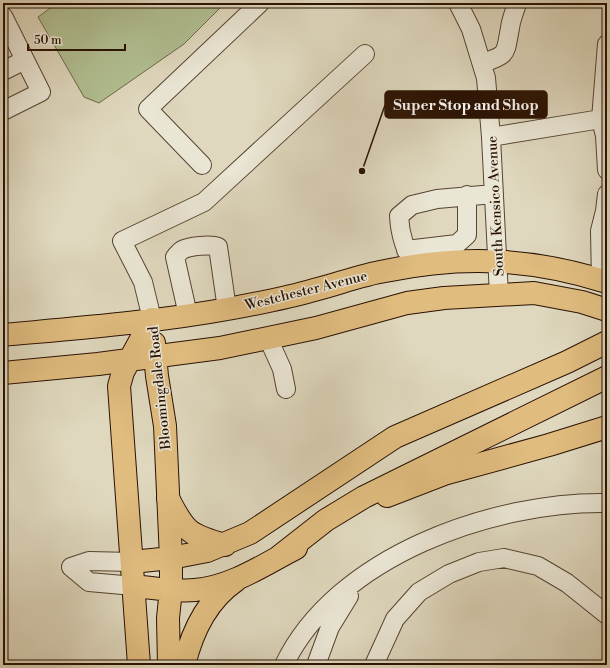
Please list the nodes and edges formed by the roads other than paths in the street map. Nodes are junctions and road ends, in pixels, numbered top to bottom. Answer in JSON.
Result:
{"nodes":[{"id":1,"x":260,"y":3,"type":"edge"},
{"id":2,"x":458,"y":3,"type":"edge"},
{"id":3,"x":517,"y":3,"type":"edge"},
{"id":4,"x":5,"y":25,"type":"edge"},
{"id":5,"x":607,"y":44,"type":"edge"},
{"id":6,"x":365,"y":54,"type":"dead end"},
{"id":7,"x":25,"y":60,"type":"junction"},
{"id":8,"x":482,"y":64,"type":"junction"},
{"id":9,"x":3,"y":71,"type":"edge"},
{"id":10,"x":3,"y":111,"type":"edge"},
{"id":11,"x":601,"y":119,"type":"junction"},
{"id":12,"x":491,"y":137,"type":"junction"},
{"id":13,"x":202,"y":165,"type":"dead end"},
{"id":14,"x":607,"y":170,"type":"edge"},
{"id":15,"x":494,"y":194,"type":"junction"},
{"id":16,"x":607,"y":194,"type":"edge"},
{"id":17,"x":467,"y":195,"type":"junction"},
{"id":18,"x":449,"y":253,"type":"junction"},
{"id":19,"x":410,"y":258,"type":"junction"},
{"id":20,"x":497,"y":260,"type":"junction"},
{"id":21,"x":604,"y":281,"type":"edge"},
{"id":22,"x":499,"y":295,"type":"junction"},
{"id":23,"x":228,"y":309,"type":"junction"},
{"id":24,"x":607,"y":310,"type":"edge"},
{"id":25,"x":188,"y":315,"type":"junction"},
{"id":26,"x":152,"y":320,"type":"junction"},
{"id":27,"x":3,"y":335,"type":"edge"},
{"id":28,"x":268,"y":338,"type":"junction"},
{"id":29,"x":602,"y":344,"type":"edge"},
{"id":30,"x":155,"y":357,"type":"junction"},
{"id":31,"x":129,"y":360,"type":"junction"},
{"id":32,"x":3,"y":373,"type":"edge"},
{"id":33,"x":607,"y":377,"type":"edge"},
{"id":34,"x":286,"y":389,"type":"dead end"},
{"id":35,"x":607,"y":427,"type":"edge"},
{"id":36,"x":168,"y":498,"type":"junction"},
{"id":37,"x":607,"y":502,"type":"edge"},
{"id":38,"x":225,"y":545,"type":"junction"},
{"id":39,"x":280,"y":556,"type":"junction"},
{"id":40,"x":171,"y":558,"type":"junction"},
{"id":41,"x":132,"y":562,"type":"junction"},
{"id":42,"x":368,"y":574,"type":"junction"},
{"id":43,"x":243,"y":576,"type":"junction"},
{"id":44,"x":134,"y":586,"type":"junction"},
{"id":45,"x":171,"y":589,"type":"junction"},
{"id":46,"x":607,"y":615,"type":"edge"},
{"id":47,"x":139,"y":665,"type":"edge"},
{"id":48,"x":168,"y":665,"type":"edge"},
{"id":49,"x":184,"y":665,"type":"edge"},
{"id":50,"x":284,"y":665,"type":"edge"},
{"id":51,"x":316,"y":665,"type":"edge"},
{"id":52,"x":374,"y":665,"type":"edge"}],
"edges":[{"from":1,"to":13,"type":"street"},
{"from":2,"to":8,"type":"street","name":"South Kensico Avenue"},
{"from":3,"to":8,"type":"street"},
{"from":4,"to":7,"type":"street"},
{"from":5,"to":11,"type":"street"},
{"from":6,"to":26,"type":"street"},
{"from":7,"to":9,"type":"street"},
{"from":7,"to":10,"type":"street"},
{"from":8,"to":12,"type":"street","name":"South Kensico Avenue"},
{"from":11,"to":12,"type":"street"},
{"from":11,"to":14,"type":"street"},
{"from":12,"to":15,"type":"street","name":"South Kensico Avenue"},
{"from":15,"to":17,"type":"street"},
{"from":15,"to":20,"type":"street","name":"South Kensico Avenue"},
{"from":16,"to":21,"type":"street"},
{"from":17,"to":18,"type":"street"},
{"from":17,"to":19,"type":"street"},
{"from":18,"to":19,"type":"main road","name":"Westchester Avenue"},
{"from":18,"to":20,"type":"main road","name":"Westchester Avenue"},
{"from":19,"to":23,"type":"main road","name":"Westchester Avenue"},
{"from":20,"to":21,"type":"main road","name":"Westchester Avenue"},
{"from":20,"to":22,"type":"street","name":"South Kensico Avenue"},
{"from":22,"to":24,"type":"main road"},
{"from":22,"to":28,"type":"main road"},
{"from":23,"to":25,"type":"main road","name":"Westchester Avenue"},
{"from":23,"to":25,"type":"street"},
{"from":25,"to":26,"type":"main road","name":"Westchester Avenue"},
{"from":26,"to":27,"type":"main road","name":"Westchester Avenue"},
{"from":26,"to":30,"type":"main road","name":"Bloomingdale Road"},
{"from":26,"to":31,"type":"main road","name":"Bloomingdale Road"},
{"from":28,"to":30,"type":"main road"},
{"from":28,"to":34,"type":"street"},
{"from":29,"to":38,"type":"main road"},
{"from":30,"to":31,"type":"main road"},
{"from":30,"to":36,"type":"main road","name":"Bloomingdale Road"},
{"from":31,"to":32,"type":"main road"},
{"from":31,"to":41,"type":"main road","name":"Bloomingdale Road"},
{"from":33,"to":39,"type":"main road"},
{"from":35,"to":39,"type":"main road"},
{"from":36,"to":38,"type":"main road"},
{"from":36,"to":40,"type":"main road","name":"Bloomingdale Road"},
{"from":37,"to":42,"type":"street"},
{"from":38,"to":40,"type":"main road"},
{"from":39,"to":43,"type":"main road"},
{"from":40,"to":41,"type":"main road"},
{"from":40,"to":45,"type":"main road","name":"Bloomingdale Road"},
{"from":41,"to":44,"type":"main road","name":"Bloomingdale Road"},
{"from":41,"to":44,"type":"street"},
{"from":42,"to":50,"type":"street"},
{"from":42,"to":51,"type":"street"},
{"from":43,"to":45,"type":"main road"},
{"from":43,"to":49,"type":"main road"},
{"from":44,"to":45,"type":"main road"},
{"from":44,"to":47,"type":"main road","name":"Bloomingdale Road"},
{"from":45,"to":48,"type":"main road","name":"Bloomingdale Road"},
{"from":46,"to":52,"type":"street"}]}
